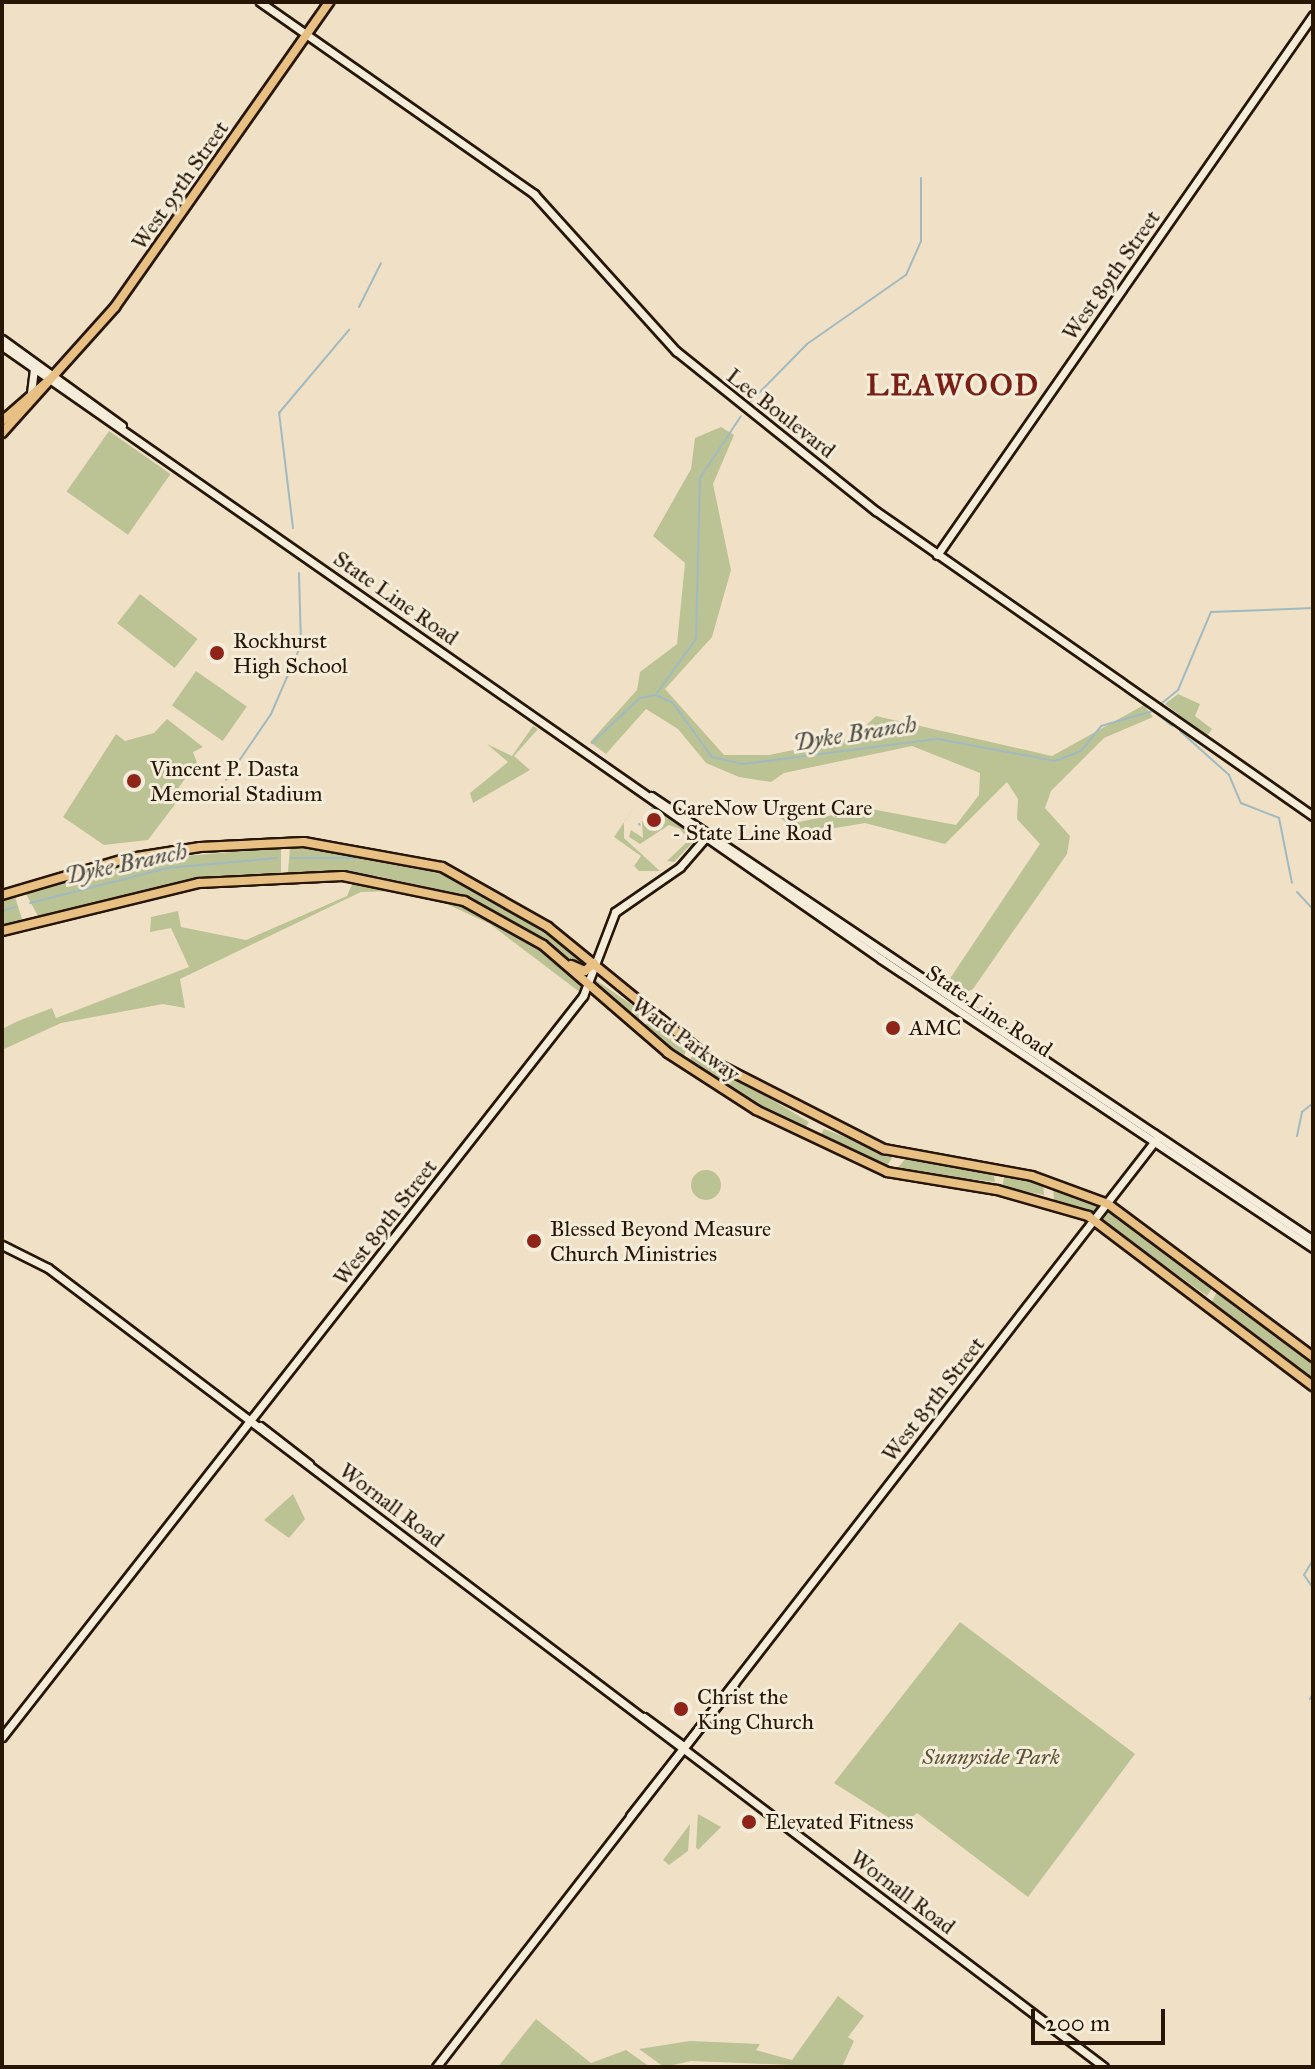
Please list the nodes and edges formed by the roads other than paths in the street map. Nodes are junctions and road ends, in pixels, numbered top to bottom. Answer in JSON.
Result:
{"nodes":[{"id":1,"x":260,"y":2,"type":"edge"},
{"id":2,"x":329,"y":2,"type":"edge"},
{"id":3,"x":1313,"y":15,"type":"edge"},
{"id":4,"x":306,"y":34,"type":"junction"},
{"id":5,"x":2,"y":339,"type":"edge"},
{"id":6,"x":2,"y":346,"type":"edge"},
{"id":7,"x":34,"y":369,"type":"junction"},
{"id":8,"x":52,"y":377,"type":"junction"},
{"id":9,"x":31,"y":393,"type":"junction"},
{"id":10,"x":2,"y":421,"type":"edge"},
{"id":11,"x":2,"y":433,"type":"edge"},
{"id":12,"x":937,"y":555,"type":"junction"},
{"id":13,"x":651,"y":796,"type":"junction"},
{"id":14,"x":1313,"y":816,"type":"edge"},
{"id":15,"x":705,"y":838,"type":"junction"},
{"id":16,"x":2,"y":895,"type":"edge"},
{"id":17,"x":2,"y":931,"type":"edge"},
{"id":18,"x":549,"y":950,"type":"junction"},
{"id":19,"x":594,"y":963,"type":"junction"},
{"id":20,"x":611,"y":980,"type":"junction"},
{"id":21,"x":587,"y":986,"type":"junction"},
{"id":22,"x":1155,"y":1141,"type":"junction"},
{"id":23,"x":1108,"y":1204,"type":"junction"},
{"id":24,"x":1095,"y":1220,"type":"junction"},
{"id":25,"x":1313,"y":1240,"type":"edge"},
{"id":26,"x":2,"y":1245,"type":"edge"},
{"id":27,"x":1313,"y":1248,"type":"edge"},
{"id":28,"x":1313,"y":1357,"type":"edge"},
{"id":29,"x":1313,"y":1386,"type":"edge"},
{"id":30,"x":255,"y":1423,"type":"junction"},
{"id":31,"x":2,"y":1737,"type":"edge"},
{"id":32,"x":685,"y":1748,"type":"junction"},
{"id":33,"x":436,"y":2067,"type":"edge"},
{"id":34,"x":1104,"y":2067,"type":"edge"}],
"edges":[{"from":1,"to":4,"type":"main road","name":"Lee Boulevard"},
{"from":2,"to":4,"type":"main road","name":"West 95th Street"},
{"from":3,"to":12,"type":"main road","name":"West 89th Street"},
{"from":4,"to":8,"type":"main road","name":"West 95th Street"},
{"from":4,"to":12,"type":"main road","name":"Lee Boulevard"},
{"from":5,"to":8,"type":"main road","name":"State Line Road"},
{"from":6,"to":7,"type":"main road","name":"State Line Road"},
{"from":7,"to":8,"type":"main road","name":"State Line Road"},
{"from":7,"to":9,"type":"main road"},
{"from":8,"to":9,"type":"main road"},
{"from":8,"to":11,"type":"main road"},
{"from":8,"to":13,"type":"main road","name":"State Line Road"},
{"from":9,"to":10,"type":"main road"},
{"from":12,"to":14,"type":"main road","name":"Lee Boulevard"},
{"from":13,"to":15,"type":"main road","name":"State Line Road"},
{"from":13,"to":22,"type":"main road","name":"State Line Road"},
{"from":15,"to":19,"type":"main road","name":"West 89th Street"},
{"from":15,"to":22,"type":"main road","name":"State Line Road"},
{"from":16,"to":19,"type":"main road","name":"Ward Parkway"},
{"from":17,"to":18,"type":"main road","name":"Ward Parkway"},
{"from":18,"to":19,"type":"main road"},
{"from":18,"to":21,"type":"main road","name":"Ward Parkway"},
{"from":19,"to":20,"type":"main road","name":"Ward Parkway"},
{"from":19,"to":21,"type":"main road","name":"West 89th Street"},
{"from":20,"to":21,"type":"main road"},
{"from":20,"to":23,"type":"main road","name":"Ward Parkway"},
{"from":21,"to":24,"type":"main road","name":"Ward Parkway"},
{"from":21,"to":30,"type":"main road","name":"West 89th Street"},
{"from":22,"to":23,"type":"main road","name":"West 85th Street"},
{"from":22,"to":25,"type":"main road","name":"State Line Road"},
{"from":22,"to":27,"type":"main road","name":"State Line Road"},
{"from":23,"to":24,"type":"main road","name":"West 85th Street"},
{"from":23,"to":28,"type":"main road","name":"Ward Parkway"},
{"from":24,"to":29,"type":"main road","name":"Ward Parkway"},
{"from":24,"to":32,"type":"main road","name":"West 85th Street"},
{"from":26,"to":30,"type":"main road","name":"Wornall Road"},
{"from":30,"to":31,"type":"main road","name":"West 89th Street"},
{"from":30,"to":32,"type":"main road","name":"Wornall Road"},
{"from":32,"to":33,"type":"main road","name":"West 85th Street"},
{"from":32,"to":34,"type":"main road","name":"Wornall Road"}]}
